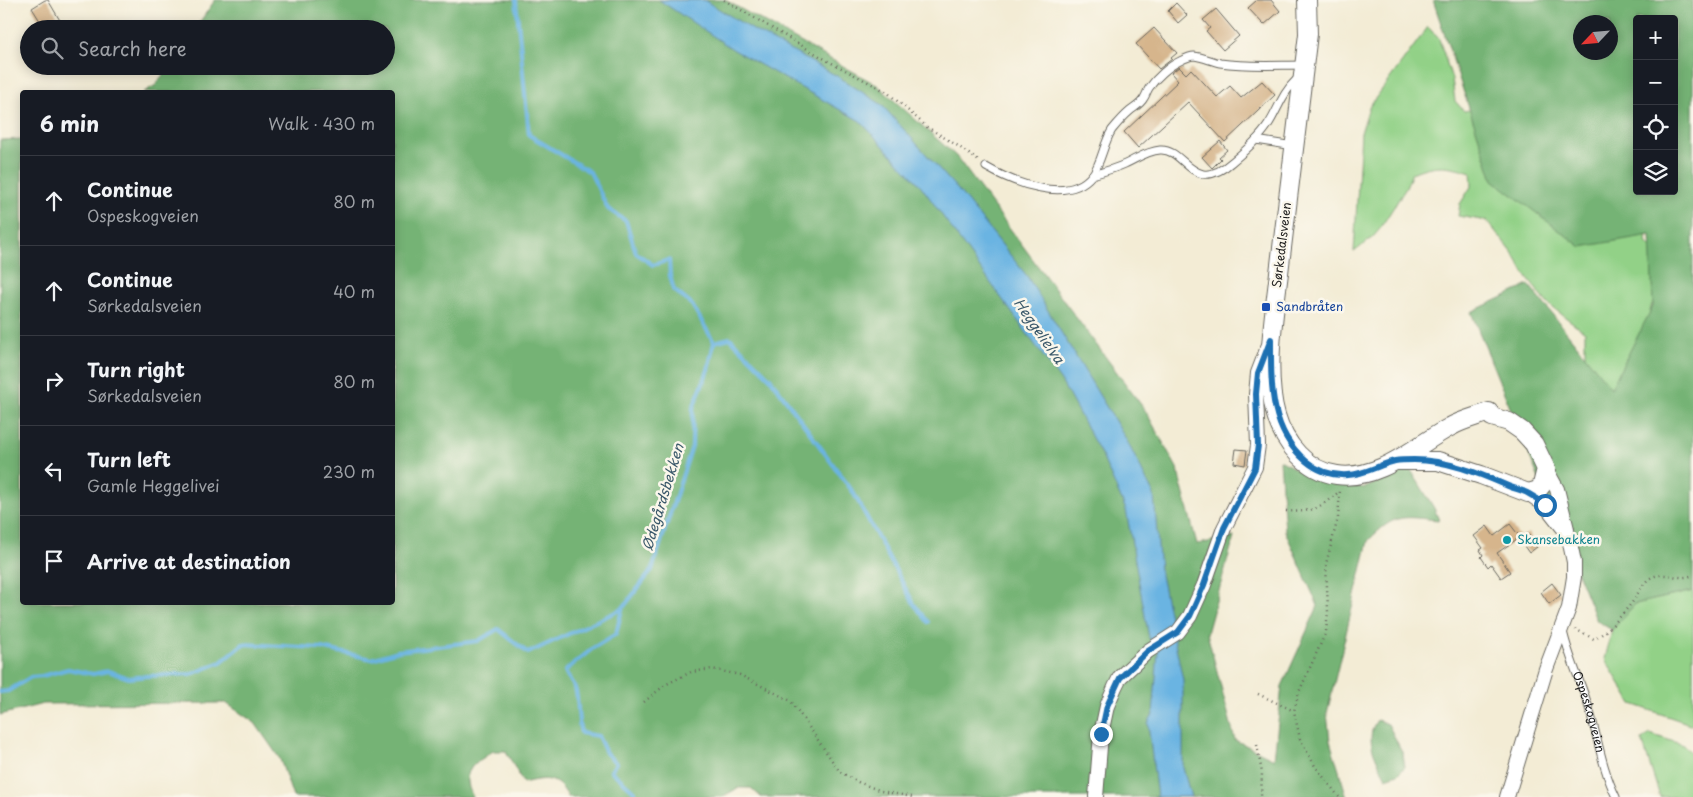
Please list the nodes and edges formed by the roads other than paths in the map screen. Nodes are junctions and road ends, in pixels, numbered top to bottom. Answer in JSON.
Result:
{"nodes":[{"id":1,"x":1306,"y":0,"type":"edge"},
{"id":2,"x":1303,"y":72,"type":"junction"},
{"id":3,"x":1256,"y":140,"type":"junction"},
{"id":4,"x":1294,"y":146,"type":"junction"},
{"id":5,"x":986,"y":167,"type":"road end"},
{"id":6,"x":1092,"y":175,"type":"junction"},
{"id":7,"x":1271,"y":339,"type":"junction"},
{"id":8,"x":1395,"y":461,"type":"junction"},
{"id":9,"x":1546,"y":469,"type":"junction"},
{"id":10,"x":1528,"y":493,"type":"junction"},
{"id":11,"x":1568,"y":534,"type":"junction"},
{"id":12,"x":1562,"y":624,"type":"junction"},
{"id":13,"x":1096,"y":797,"type":"edge"},
{"id":14,"x":1506,"y":797,"type":"edge"},
{"id":15,"x":1616,"y":797,"type":"edge"}],
"edges":[{"from":1,"to":2,"type":"street","name":"Sørkedalsveien"},
{"from":2,"to":3,"type":"lane"},
{"from":2,"to":4,"type":"street","name":"Sørkedalsveien"},
{"from":2,"to":6,"type":"lane"},
{"from":3,"to":4,"type":"lane"},
{"from":3,"to":6,"type":"lane"},
{"from":4,"to":7,"type":"street","name":"Sørkedalsveien"},
{"from":5,"to":6,"type":"lane"},
{"from":7,"to":8,"type":"street","name":"Sørkedalsveien"},
{"from":7,"to":13,"type":"street"},
{"from":8,"to":9,"type":"street"},
{"from":8,"to":10,"type":"street"},
{"from":9,"to":10,"type":"street"},
{"from":9,"to":11,"type":"street"},
{"from":10,"to":11,"type":"street"},
{"from":11,"to":12,"type":"street"},
{"from":12,"to":14,"type":"street"},
{"from":12,"to":15,"type":"lane","name":"Ospeskogveien"}]}
